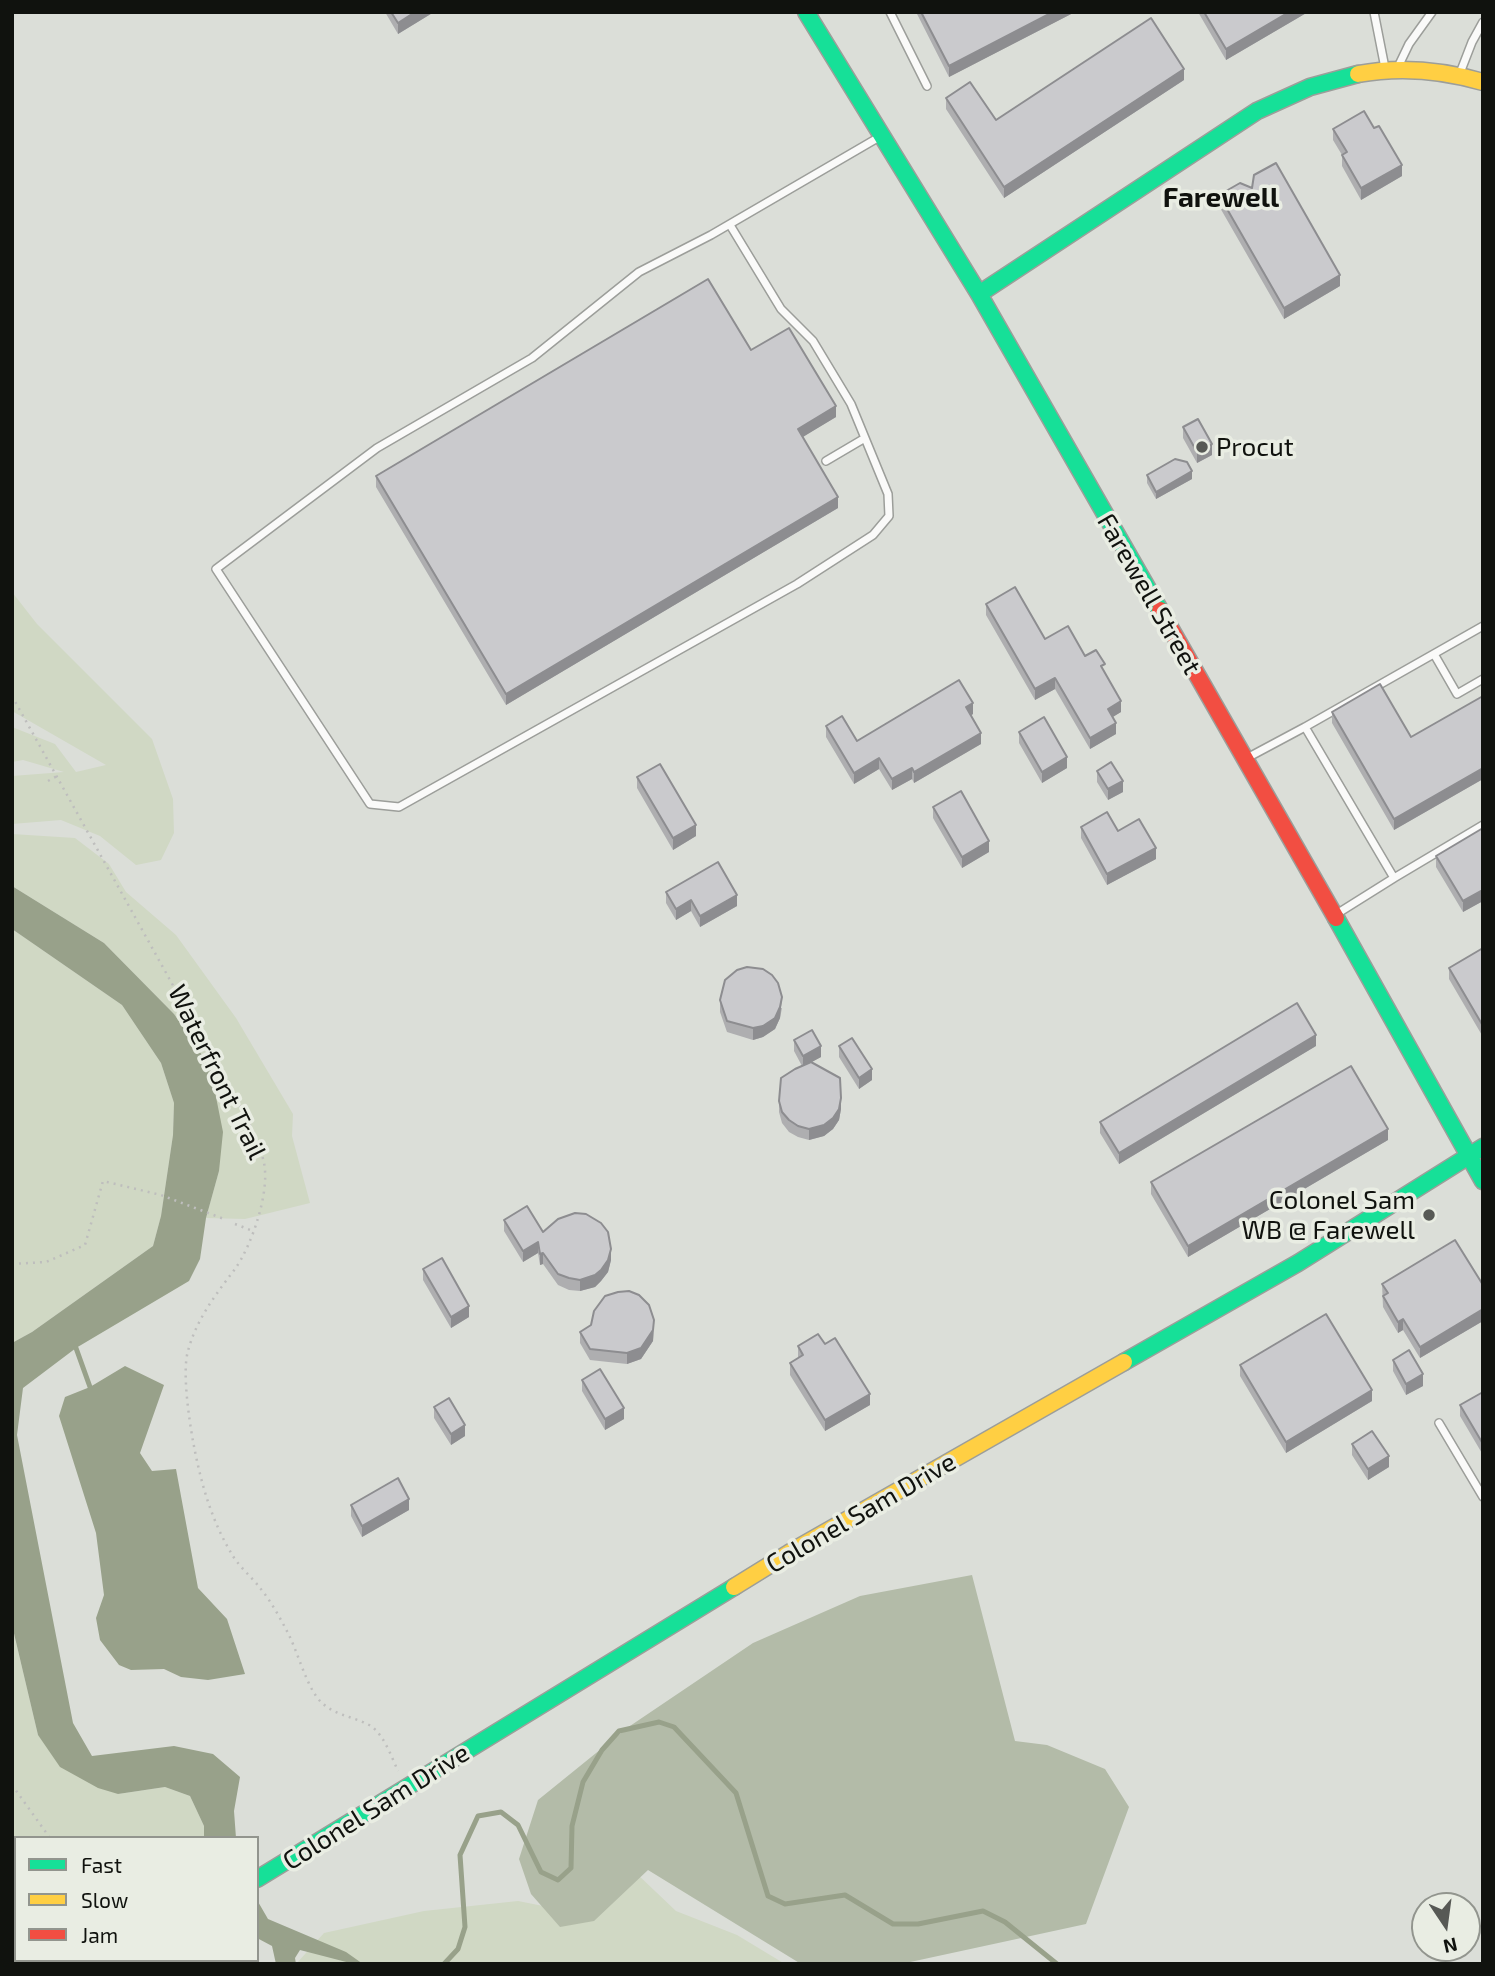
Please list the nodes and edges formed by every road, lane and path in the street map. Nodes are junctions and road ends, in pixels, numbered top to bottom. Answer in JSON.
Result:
{"nodes":[{"id":1,"x":806,"y":12,"type":"edge"},
{"id":2,"x":890,"y":12,"type":"edge"},
{"id":3,"x":1374,"y":12,"type":"edge"},
{"id":4,"x":1432,"y":12,"type":"edge"},
{"id":5,"x":1483,"y":22,"type":"edge"},
{"id":6,"x":1391,"y":69,"type":"junction"},
{"id":7,"x":1460,"y":73,"type":"junction"},
{"id":8,"x":1483,"y":82,"type":"edge"},
{"id":9,"x":927,"y":86,"type":"dead end"},
{"id":10,"x":882,"y":135,"type":"junction"},
{"id":11,"x":730,"y":225,"type":"junction"},
{"id":12,"x":979,"y":294,"type":"junction"},
{"id":13,"x":865,"y":438,"type":"junction"},
{"id":14,"x":826,"y":461,"type":"dead end"},
{"id":15,"x":1483,"y":626,"type":"edge"},
{"id":16,"x":1434,"y":654,"type":"junction"},
{"id":17,"x":1483,"y":679,"type":"edge"},
{"id":18,"x":12,"y":696,"type":"edge"},
{"id":19,"x":1305,"y":727,"type":"junction"},
{"id":20,"x":1245,"y":759,"type":"junction"},
{"id":21,"x":57,"y":776,"type":"junction"},
{"id":22,"x":48,"y":781,"type":"dead end"},
{"id":23,"x":1483,"y":825,"type":"edge"},
{"id":24,"x":1394,"y":878,"type":"junction"},
{"id":25,"x":1334,"y":915,"type":"junction"},
{"id":26,"x":1476,"y":1151,"type":"edge"},
{"id":27,"x":1483,"y":1181,"type":"edge"},
{"id":28,"x":224,"y":1219,"type":"dead end"},
{"id":29,"x":236,"y":1224,"type":"dead end"},
{"id":30,"x":253,"y":1231,"type":"junction"},
{"id":31,"x":12,"y":1264,"type":"edge"},
{"id":32,"x":1439,"y":1423,"type":"dead end"},
{"id":33,"x":1483,"y":1497,"type":"edge"},
{"id":34,"x":400,"y":1774,"type":"dead end"},
{"id":35,"x":12,"y":1785,"type":"edge"},
{"id":36,"x":49,"y":1836,"type":"edge"},
{"id":37,"x":259,"y":1879,"type":"edge"}],
"edges":[{"from":1,"to":10,"type":"street","name":"Farewell Street"},
{"from":2,"to":9,"type":"lane"},
{"from":3,"to":6,"type":"lane"},
{"from":4,"to":6,"type":"lane"},
{"from":5,"to":7,"type":"lane"},
{"from":6,"to":7,"type":"street"},
{"from":6,"to":12,"type":"street"},
{"from":7,"to":8,"type":"street"},
{"from":10,"to":11,"type":"lane"},
{"from":10,"to":12,"type":"street","name":"Farewell Street"},
{"from":11,"to":13,"type":"lane"},
{"from":11,"to":13,"type":"lane"},
{"from":12,"to":20,"type":"street","name":"Farewell Street"},
{"from":13,"to":14,"type":"lane"},
{"from":15,"to":16,"type":"lane"},
{"from":16,"to":17,"type":"lane"},
{"from":16,"to":19,"type":"lane"},
{"from":18,"to":21,"type":"path","name":"Waterfront Trail"},
{"from":19,"to":20,"type":"lane"},
{"from":19,"to":24,"type":"lane"},
{"from":20,"to":25,"type":"street","name":"Farewell Street"},
{"from":21,"to":22,"type":"path"},
{"from":21,"to":30,"type":"path","name":"Waterfront Trail"},
{"from":23,"to":24,"type":"lane"},
{"from":24,"to":25,"type":"lane"},
{"from":25,"to":26,"type":"street","name":"Farewell Street"},
{"from":26,"to":27,"type":"street","name":"Farewell Street"},
{"from":26,"to":37,"type":"street","name":"Colonel Sam Drive"},
{"from":28,"to":31,"type":"path"},
{"from":29,"to":30,"type":"path"},
{"from":30,"to":34,"type":"path","name":"Waterfront Trail"},
{"from":32,"to":33,"type":"lane"},
{"from":35,"to":36,"type":"path"}]}
